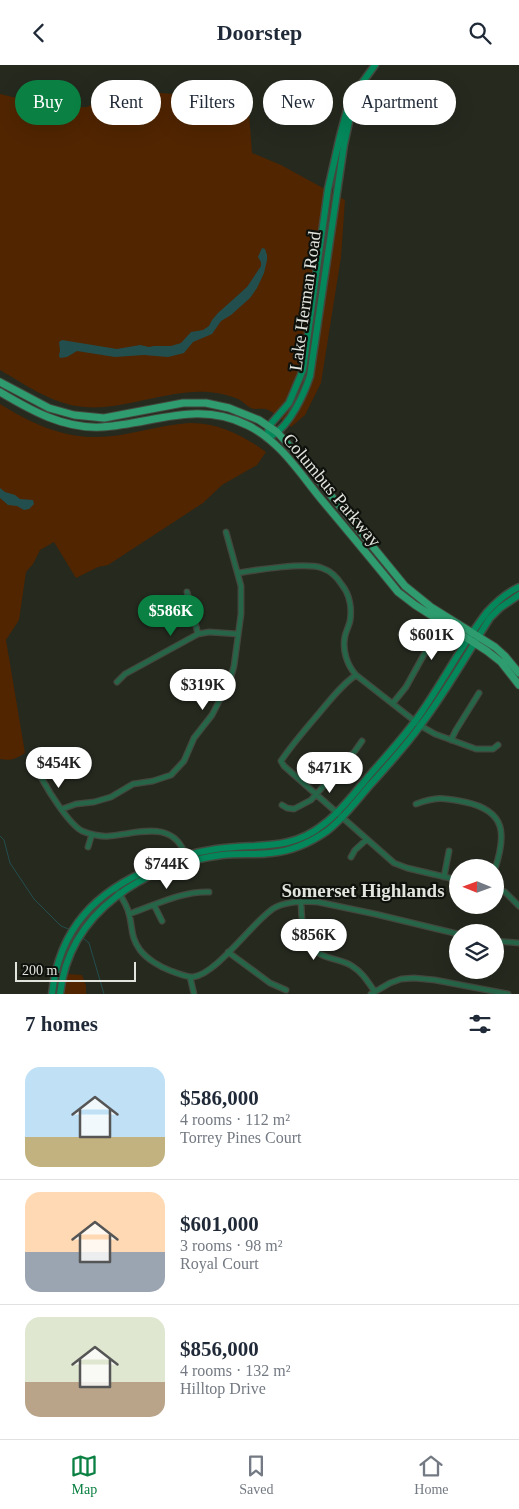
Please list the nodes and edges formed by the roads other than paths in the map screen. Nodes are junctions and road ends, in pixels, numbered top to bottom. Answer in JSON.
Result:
{"nodes":[{"id":1,"x":375,"y":65,"type":"edge"},
{"id":2,"x":363,"y":80,"type":"edge"},
{"id":3,"x":343,"y":122,"type":"edge"},
{"id":4,"x":348,"y":125,"type":"edge"},
{"id":5,"x":0,"y":382,"type":"edge"},
{"id":6,"x":0,"y":392,"type":"edge"},
{"id":7,"x":268,"y":426,"type":"junction"},
{"id":8,"x":277,"y":432,"type":"junction"},
{"id":9,"x":268,"y":438,"type":"junction"},
{"id":10,"x":226,"y":532,"type":"dead end"},
{"id":11,"x":238,"y":573,"type":"junction"},
{"id":12,"x":519,"y":587,"type":"edge"},
{"id":13,"x":187,"y":592,"type":"dead end"},
{"id":14,"x":519,"y":595,"type":"edge"},
{"id":15,"x":198,"y":634,"type":"junction"},
{"id":16,"x":238,"y":634,"type":"junction"},
{"id":17,"x":401,"y":635,"type":"dead end"},
{"id":18,"x":473,"y":638,"type":"junction"},
{"id":19,"x":519,"y":673,"type":"edge"},
{"id":20,"x":356,"y":675,"type":"junction"},
{"id":21,"x":117,"y":682,"type":"dead end"},
{"id":22,"x":519,"y":685,"type":"edge"},
{"id":23,"x":480,"y":693,"type":"dead end"},
{"id":24,"x":393,"y":703,"type":"junction"},
{"id":25,"x":418,"y":723,"type":"junction"},
{"id":26,"x":362,"y":741,"type":"dead end"},
{"id":27,"x":451,"y":741,"type":"junction"},
{"id":28,"x":498,"y":745,"type":"dead end"},
{"id":29,"x":42,"y":779,"type":"dead end"},
{"id":30,"x":316,"y":795,"type":"junction"},
{"id":31,"x":416,"y":804,"type":"dead end"},
{"id":32,"x":282,"y":805,"type":"dead end"},
{"id":33,"x":62,"y":809,"type":"junction"},
{"id":34,"x":339,"y":815,"type":"junction"},
{"id":35,"x":92,"y":834,"type":"junction"},
{"id":36,"x":366,"y":840,"type":"junction"},
{"id":37,"x":88,"y":847,"type":"dead end"},
{"id":38,"x":449,"y":851,"type":"dead end"},
{"id":39,"x":350,"y":857,"type":"dead end"},
{"id":40,"x":187,"y":859,"type":"junction"},
{"id":41,"x":499,"y":859,"type":"edge"},
{"id":42,"x":444,"y":877,"type":"junction"},
{"id":43,"x":449,"y":878,"type":"edge"},
{"id":44,"x":115,"y":887,"type":"junction"},
{"id":45,"x":209,"y":892,"type":"dead end"},
{"id":46,"x":504,"y":892,"type":"edge"},
{"id":47,"x":119,"y":894,"type":"junction"},
{"id":48,"x":301,"y":902,"type":"junction"},
{"id":49,"x":154,"y":905,"type":"junction"},
{"id":50,"x":519,"y":906,"type":"edge"},
{"id":51,"x":129,"y":914,"type":"junction"},
{"id":52,"x":162,"y":921,"type":"dead end"},
{"id":53,"x":449,"y":931,"type":"edge"},
{"id":54,"x":504,"y":942,"type":"edge"},
{"id":55,"x":519,"y":943,"type":"edge"},
{"id":56,"x":228,"y":952,"type":"junction"},
{"id":57,"x":190,"y":977,"type":"junction"},
{"id":58,"x":286,"y":990,"type":"dead end"},
{"id":59,"x":373,"y":993,"type":"edge"},
{"id":60,"x":52,"y":994,"type":"edge"},
{"id":61,"x":60,"y":994,"type":"edge"},
{"id":62,"x":194,"y":994,"type":"edge"},
{"id":63,"x":508,"y":994,"type":"edge"}],
"edges":[{"from":1,"to":2,"type":"main road","name":"Lake Herman Road"},
{"from":3,"to":7,"type":"main road","name":"Lake Herman Road"},
{"from":4,"to":8,"type":"main road","name":"Lake Herman Road"},
{"from":5,"to":7,"type":"main road","name":"Columbus Parkway"},
{"from":6,"to":9,"type":"main road","name":"Columbus Parkway"},
{"from":7,"to":8,"type":"main road","name":"Columbus Parkway"},
{"from":7,"to":9,"type":"main road"},
{"from":8,"to":9,"type":"main road","name":"Lake Herman Road"},
{"from":8,"to":18,"type":"main road","name":"Columbus Parkway"},
{"from":9,"to":18,"type":"main road","name":"Columbus Parkway"},
{"from":10,"to":11,"type":"street"},
{"from":11,"to":16,"type":"street"},
{"from":11,"to":20,"type":"street"},
{"from":12,"to":18,"type":"main road"},
{"from":13,"to":15,"type":"street"},
{"from":14,"to":18,"type":"main road"},
{"from":15,"to":16,"type":"street"},
{"from":15,"to":21,"type":"street"},
{"from":16,"to":33,"type":"street"},
{"from":17,"to":24,"type":"street"},
{"from":18,"to":19,"type":"main road","name":"Columbus Parkway"},
{"from":18,"to":22,"type":"main road","name":"Columbus Parkway"},
{"from":18,"to":25,"type":"main road"},
{"from":20,"to":24,"type":"street"},
{"from":20,"to":30,"type":"street"},
{"from":23,"to":27,"type":"street"},
{"from":24,"to":25,"type":"street"},
{"from":25,"to":27,"type":"street"},
{"from":25,"to":34,"type":"main road"},
{"from":26,"to":30,"type":"street"},
{"from":27,"to":28,"type":"street"},
{"from":29,"to":33,"type":"street"},
{"from":30,"to":32,"type":"street"},
{"from":30,"to":34,"type":"street"},
{"from":31,"to":41,"type":"street"},
{"from":33,"to":35,"type":"street"},
{"from":34,"to":36,"type":"street"},
{"from":34,"to":40,"type":"main road"},
{"from":35,"to":37,"type":"street"},
{"from":35,"to":40,"type":"street"},
{"from":36,"to":39,"type":"street"},
{"from":36,"to":42,"type":"street"},
{"from":38,"to":42,"type":"street"},
{"from":40,"to":44,"type":"main road"},
{"from":40,"to":47,"type":"main road"},
{"from":42,"to":43,"type":"street"},
{"from":44,"to":47,"type":"street"},
{"from":44,"to":60,"type":"main road"},
{"from":45,"to":49,"type":"street"},
{"from":46,"to":50,"type":"street"},
{"from":47,"to":51,"type":"street"},
{"from":47,"to":61,"type":"main road"},
{"from":48,"to":53,"type":"street"},
{"from":48,"to":56,"type":"street"},
{"from":48,"to":59,"type":"street"},
{"from":49,"to":51,"type":"street"},
{"from":49,"to":52,"type":"street"},
{"from":51,"to":57,"type":"street"},
{"from":54,"to":55,"type":"street"},
{"from":56,"to":57,"type":"street"},
{"from":56,"to":58,"type":"street"},
{"from":57,"to":62,"type":"street"},
{"from":59,"to":63,"type":"street"}]}
